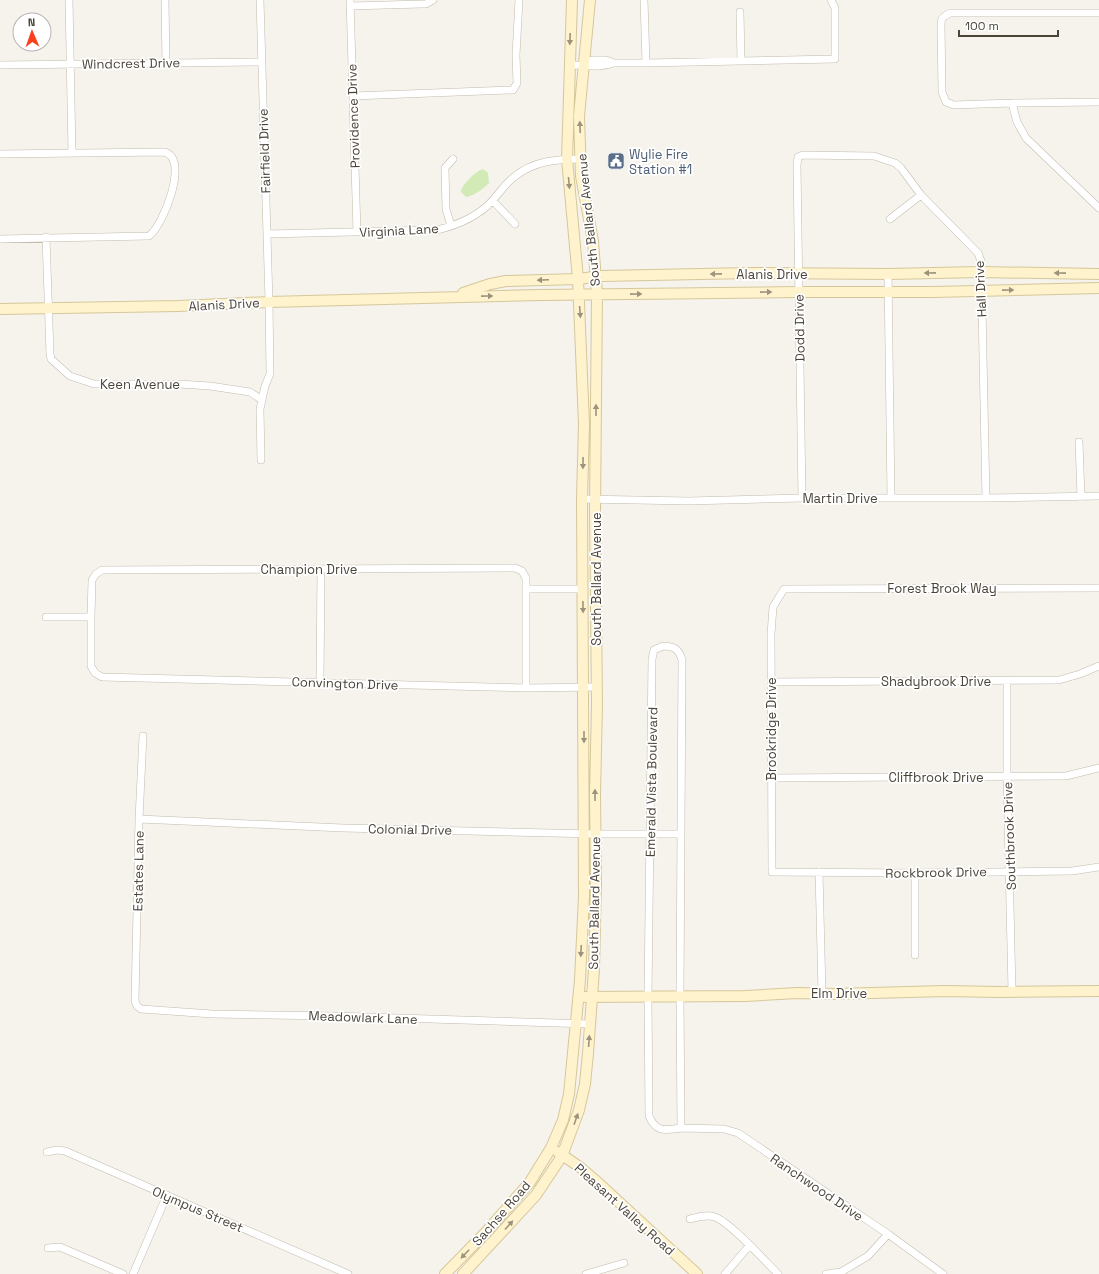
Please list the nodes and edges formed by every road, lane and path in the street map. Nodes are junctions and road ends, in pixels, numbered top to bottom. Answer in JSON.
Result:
{"nodes":[{"id":1,"x":69,"y":0,"type":"edge"},
{"id":2,"x":165,"y":0,"type":"edge"},
{"id":3,"x":260,"y":0,"type":"edge"},
{"id":4,"x":433,"y":0,"type":"edge"},
{"id":5,"x":519,"y":0,"type":"edge"},
{"id":6,"x":572,"y":0,"type":"edge"},
{"id":7,"x":590,"y":0,"type":"edge"},
{"id":8,"x":644,"y":0,"type":"edge"},
{"id":9,"x":831,"y":0,"type":"edge"},
{"id":10,"x":350,"y":3,"type":"edge"},
{"id":11,"x":740,"y":12,"type":"dead end"},
{"id":12,"x":1099,"y":13,"type":"edge"},
{"id":13,"x":741,"y":61,"type":"junction"},
{"id":14,"x":262,"y":62,"type":"junction"},
{"id":15,"x":166,"y":63,"type":"junction"},
{"id":16,"x":646,"y":63,"type":"junction"},
{"id":17,"x":70,"y":64,"type":"junction"},
{"id":18,"x":585,"y":64,"type":"junction"},
{"id":19,"x":569,"y":65,"type":"junction"},
{"id":20,"x":0,"y":66,"type":"edge"},
{"id":21,"x":352,"y":96,"type":"junction"},
{"id":22,"x":1099,"y":102,"type":"edge"},
{"id":23,"x":1012,"y":103,"type":"junction"},
{"id":24,"x":72,"y":153,"type":"junction"},
{"id":25,"x":0,"y":154,"type":"edge"},
{"id":26,"x":798,"y":157,"type":"joint"},
{"id":27,"x":453,"y":159,"type":"dead end"},
{"id":28,"x":567,"y":159,"type":"junction"},
{"id":29,"x":581,"y":159,"type":"junction"},
{"id":30,"x":921,"y":195,"type":"junction"},
{"id":31,"x":493,"y":201,"type":"junction"},
{"id":32,"x":1099,"y":208,"type":"edge"},
{"id":33,"x":890,"y":219,"type":"dead end"},
{"id":34,"x":515,"y":224,"type":"dead end"},
{"id":35,"x":451,"y":226,"type":"junction"},
{"id":36,"x":357,"y":232,"type":"junction"},
{"id":37,"x":267,"y":234,"type":"junction"},
{"id":38,"x":46,"y":237,"type":"junction"},
{"id":39,"x":0,"y":239,"type":"edge"},
{"id":40,"x":981,"y":272,"type":"junction"},
{"id":41,"x":798,"y":274,"type":"junction"},
{"id":42,"x":888,"y":274,"type":"junction"},
{"id":43,"x":1099,"y":274,"type":"edge"},
{"id":44,"x":596,"y":277,"type":"junction"},
{"id":45,"x":578,"y":279,"type":"junction"},
{"id":46,"x":1099,"y":288,"type":"edge"},
{"id":47,"x":981,"y":290,"type":"junction"},
{"id":48,"x":798,"y":292,"type":"junction"},
{"id":49,"x":889,"y":292,"type":"junction"},
{"id":50,"x":597,"y":294,"type":"junction"},
{"id":51,"x":579,"y":295,"type":"junction"},
{"id":52,"x":448,"y":297,"type":"junction"},
{"id":53,"x":269,"y":302,"type":"junction"},
{"id":54,"x":49,"y":308,"type":"junction"},
{"id":55,"x":0,"y":309,"type":"edge"},
{"id":56,"x":262,"y":400,"type":"junction"},
{"id":57,"x":1079,"y":442,"type":"dead end"},
{"id":58,"x":261,"y":460,"type":"dead end"},
{"id":59,"x":1099,"y":496,"type":"edge"},
{"id":60,"x":1081,"y":497,"type":"junction"},
{"id":61,"x":802,"y":498,"type":"junction"},
{"id":62,"x":891,"y":498,"type":"junction"},
{"id":63,"x":986,"y":498,"type":"junction"},
{"id":64,"x":582,"y":499,"type":"junction"},
{"id":65,"x":596,"y":500,"type":"junction"},
{"id":66,"x":321,"y":569,"type":"junction"},
{"id":67,"x":1099,"y":588,"type":"edge"},
{"id":68,"x":526,"y":589,"type":"junction"},
{"id":69,"x":583,"y":589,"type":"junction"},
{"id":70,"x":784,"y":589,"type":"joint"},
{"id":71,"x":46,"y":617,"type":"dead end"},
{"id":72,"x":91,"y":617,"type":"junction"},
{"id":73,"x":1099,"y":666,"type":"edge"},
{"id":74,"x":1007,"y":681,"type":"junction"},
{"id":75,"x":320,"y":682,"type":"junction"},
{"id":76,"x":771,"y":682,"type":"junction"},
{"id":77,"x":583,"y":687,"type":"junction"},
{"id":78,"x":596,"y":687,"type":"junction"},
{"id":79,"x":526,"y":688,"type":"junction"},
{"id":80,"x":143,"y":736,"type":"dead end"},
{"id":81,"x":1099,"y":768,"type":"edge"},
{"id":82,"x":1007,"y":777,"type":"junction"},
{"id":83,"x":772,"y":778,"type":"junction"},
{"id":84,"x":139,"y":819,"type":"junction"},
{"id":85,"x":583,"y":833,"type":"junction"},
{"id":86,"x":651,"y":833,"type":"junction"},
{"id":87,"x":596,"y":834,"type":"junction"},
{"id":88,"x":681,"y":834,"type":"junction"},
{"id":89,"x":1099,"y":867,"type":"edge"},
{"id":90,"x":772,"y":872,"type":"joint"},
{"id":91,"x":819,"y":872,"type":"junction"},
{"id":92,"x":1010,"y":872,"type":"junction"},
{"id":93,"x":915,"y":873,"type":"junction"},
{"id":94,"x":915,"y":955,"type":"dead end"},
{"id":95,"x":1012,"y":991,"type":"junction"},
{"id":96,"x":1099,"y":991,"type":"edge"},
{"id":97,"x":822,"y":993,"type":"junction"},
{"id":98,"x":578,"y":995,"type":"junction"},
{"id":99,"x":592,"y":997,"type":"junction"},
{"id":100,"x":648,"y":997,"type":"junction"},
{"id":101,"x":680,"y":997,"type":"junction"},
{"id":102,"x":137,"y":1006,"type":"joint"},
{"id":103,"x":575,"y":1023,"type":"junction"},
{"id":104,"x":590,"y":1024,"type":"junction"},
{"id":105,"x":681,"y":1128,"type":"junction"},
{"id":106,"x":551,"y":1148,"type":"junction"},
{"id":107,"x":48,"y":1152,"type":"dead end"},
{"id":108,"x":562,"y":1156,"type":"junction"},
{"id":109,"x":167,"y":1195,"type":"junction"},
{"id":110,"x":690,"y":1219,"type":"dead end"},
{"id":111,"x":888,"y":1234,"type":"junction"},
{"id":112,"x":749,"y":1246,"type":"junction"},
{"id":113,"x":48,"y":1248,"type":"dead end"},
{"id":114,"x":624,"y":1263,"type":"dead end"},
{"id":115,"x":123,"y":1274,"type":"edge"},
{"id":116,"x":133,"y":1274,"type":"edge"},
{"id":117,"x":348,"y":1274,"type":"edge"},
{"id":118,"x":445,"y":1274,"type":"edge"},
{"id":119,"x":463,"y":1274,"type":"edge"},
{"id":120,"x":586,"y":1274,"type":"edge"},
{"id":121,"x":696,"y":1274,"type":"edge"},
{"id":122,"x":725,"y":1274,"type":"edge"},
{"id":123,"x":778,"y":1274,"type":"edge"},
{"id":124,"x":826,"y":1274,"type":"edge"},
{"id":125,"x":943,"y":1274,"type":"edge"}],
"edges":[{"from":1,"to":17,"type":"street"},
{"from":2,"to":15,"type":"street"},
{"from":3,"to":14,"type":"street","name":"Fairfield Drive"},
{"from":4,"to":10,"type":"street"},
{"from":5,"to":21,"type":"street"},
{"from":6,"to":19,"type":"main road","name":"South Ballard Avenue","one_way":true},
{"from":7,"to":18,"type":"main road","name":"South Ballard Avenue"},
{"from":8,"to":16,"type":"street"},
{"from":9,"to":13,"type":"street"},
{"from":10,"to":21,"type":"street","name":"Providence Drive"},
{"from":11,"to":13,"type":"street"},
{"from":12,"to":23,"type":"street"},
{"from":13,"to":16,"type":"street"},
{"from":14,"to":15,"type":"street","name":"Windcrest Drive"},
{"from":14,"to":37,"type":"street","name":"Fairfield Drive"},
{"from":15,"to":17,"type":"street","name":"Windcrest Drive"},
{"from":16,"to":18,"type":"street"},
{"from":17,"to":20,"type":"street","name":"Windcrest Drive"},
{"from":17,"to":24,"type":"street"},
{"from":18,"to":19,"type":"street"},
{"from":29,"to":18,"type":"main road","name":"South Ballard Avenue","one_way":true},
{"from":19,"to":28,"type":"main road","name":"South Ballard Avenue"},
{"from":21,"to":36,"type":"street","name":"Providence Drive"},
{"from":22,"to":23,"type":"street"},
{"from":23,"to":32,"type":"street"},
{"from":24,"to":25,"type":"street"},
{"from":24,"to":38,"type":"street"},
{"from":26,"to":30,"type":"street","name":"Hall Drive"},
{"from":26,"to":41,"type":"street","name":"Dodd Drive"},
{"from":27,"to":35,"type":"street"},
{"from":28,"to":29,"type":"street","name":"Virginia Lane"},
{"from":28,"to":31,"type":"street","name":"Virginia Lane"},
{"from":28,"to":45,"type":"main road","name":"South Ballard Avenue","one_way":true},
{"from":29,"to":44,"type":"main road","name":"South Ballard Avenue"},
{"from":30,"to":33,"type":"street"},
{"from":30,"to":40,"type":"street","name":"Hall Drive"},
{"from":31,"to":34,"type":"street"},
{"from":31,"to":35,"type":"street","name":"Virginia Lane"},
{"from":35,"to":36,"type":"street","name":"Virginia Lane"},
{"from":36,"to":37,"type":"street","name":"Virginia Lane"},
{"from":37,"to":53,"type":"street","name":"Fairfield Drive"},
{"from":38,"to":39,"type":"street"},
{"from":38,"to":54,"type":"street","name":"Keen Avenue"},
{"from":40,"to":42,"type":"main road","name":"Alanis Drive","one_way":true},
{"from":43,"to":40,"type":"main road","name":"Alanis Drive","one_way":true},
{"from":40,"to":47,"type":"street","name":"Hall Drive"},
{"from":41,"to":42,"type":"main road","name":"Alanis Drive"},
{"from":41,"to":44,"type":"main road","name":"Alanis Drive","one_way":true},
{"from":41,"to":48,"type":"street","name":"Dodd Drive"},
{"from":42,"to":49,"type":"street"},
{"from":44,"to":45,"type":"main road","name":"Alanis Drive"},
{"from":44,"to":50,"type":"main road","name":"South Ballard Avenue"},
{"from":45,"to":51,"type":"main road","name":"South Ballard Avenue"},
{"from":45,"to":52,"type":"main road","name":"Alanis Drive","one_way":true},
{"from":47,"to":46,"type":"main road","name":"Alanis Drive","one_way":true},
{"from":47,"to":49,"type":"main road","name":"Alanis Drive"},
{"from":47,"to":63,"type":"street","name":"Hall Drive"},
{"from":48,"to":49,"type":"main road","name":"Alanis Drive"},
{"from":50,"to":48,"type":"main road","name":"Alanis Drive","one_way":true},
{"from":48,"to":61,"type":"street","name":"Dodd Drive"},
{"from":49,"to":62,"type":"street"},
{"from":50,"to":51,"type":"main road","name":"Alanis Drive"},
{"from":65,"to":50,"type":"main road","name":"South Ballard Avenue","one_way":true},
{"from":52,"to":51,"type":"main road","name":"Alanis Drive","one_way":true},
{"from":51,"to":64,"type":"main road","name":"South Ballard Avenue","one_way":true},
{"from":52,"to":53,"type":"main road","name":"Alanis Drive"},
{"from":53,"to":54,"type":"main road","name":"Alanis Drive"},
{"from":53,"to":56,"type":"street","name":"Fairfield Drive"},
{"from":54,"to":55,"type":"main road","name":"Alanis Drive"},
{"from":54,"to":56,"type":"street","name":"Keen Avenue"},
{"from":56,"to":58,"type":"street","name":"Fairfield Drive"},
{"from":57,"to":60,"type":"street"},
{"from":59,"to":60,"type":"street","name":"Martin Drive"},
{"from":60,"to":63,"type":"street","name":"Martin Drive"},
{"from":61,"to":62,"type":"street","name":"Martin Drive"},
{"from":61,"to":65,"type":"street","name":"Martin Drive"},
{"from":62,"to":63,"type":"street","name":"Martin Drive"},
{"from":64,"to":65,"type":"street","name":"Martin Drive"},
{"from":64,"to":69,"type":"main road","name":"South Ballard Avenue"},
{"from":65,"to":78,"type":"main road","name":"South Ballard Avenue"},
{"from":66,"to":68,"type":"street","name":"Champion Drive"},
{"from":66,"to":72,"type":"street","name":"Champion Drive"},
{"from":66,"to":75,"type":"street"},
{"from":67,"to":70,"type":"street","name":"Forest Brook Way"},
{"from":68,"to":69,"type":"street"},
{"from":68,"to":79,"type":"street"},
{"from":69,"to":77,"type":"main road","name":"South Ballard Avenue","one_way":true},
{"from":70,"to":76,"type":"street","name":"Brookridge Drive"},
{"from":71,"to":72,"type":"street"},
{"from":72,"to":75,"type":"street","name":"Convington Drive"},
{"from":73,"to":74,"type":"street","name":"Shadybrook Drive"},
{"from":74,"to":76,"type":"street","name":"Shadybrook Drive"},
{"from":74,"to":82,"type":"street","name":"Southbrook Drive"},
{"from":75,"to":79,"type":"street","name":"Convington Drive"},
{"from":76,"to":83,"type":"street","name":"Brookridge Drive"},
{"from":77,"to":78,"type":"street","name":"Convington Drive"},
{"from":77,"to":79,"type":"street","name":"Convington Drive"},
{"from":77,"to":85,"type":"main road","name":"South Ballard Avenue","one_way":true},
{"from":87,"to":78,"type":"main road","name":"South Ballard Avenue","one_way":true},
{"from":80,"to":84,"type":"street","name":"Estates Lane"},
{"from":81,"to":82,"type":"street","name":"Cliffbrook Drive"},
{"from":82,"to":83,"type":"street","name":"Cliffbrook Drive"},
{"from":82,"to":92,"type":"street","name":"Southbrook Drive"},
{"from":83,"to":90,"type":"street","name":"Brookridge Drive"},
{"from":84,"to":85,"type":"street","name":"Colonial Drive"},
{"from":84,"to":102,"type":"street","name":"Estates Lane"},
{"from":85,"to":87,"type":"street","name":"Colonial Drive"},
{"from":85,"to":98,"type":"main road","name":"South Ballard Avenue","one_way":true},
{"from":86,"to":87,"type":"street","name":"Colonial Drive"},
{"from":86,"to":88,"type":"street","name":"Colonial Drive"},
{"from":86,"to":88,"type":"street","name":"Emerald Vista Boulevard"},
{"from":86,"to":100,"type":"street","name":"Emerald Vista Boulevard"},
{"from":87,"to":99,"type":"main road","name":"South Ballard Avenue"},
{"from":88,"to":101,"type":"street","name":"Emerald Vista Boulevard"},
{"from":89,"to":92,"type":"street","name":"Rockbrook Drive"},
{"from":90,"to":91,"type":"street","name":"Rockbrook Drive"},
{"from":91,"to":93,"type":"street","name":"Rockbrook Drive"},
{"from":91,"to":97,"type":"street"},
{"from":92,"to":93,"type":"street","name":"Rockbrook Drive"},
{"from":92,"to":95,"type":"street","name":"Southbrook Drive"},
{"from":93,"to":94,"type":"street"},
{"from":95,"to":96,"type":"main road","name":"Elm Drive"},
{"from":95,"to":97,"type":"main road","name":"Elm Drive"},
{"from":97,"to":101,"type":"main road","name":"Elm Drive"},
{"from":98,"to":99,"type":"main road","name":"Elm Drive"},
{"from":98,"to":103,"type":"main road","name":"South Ballard Avenue"},
{"from":99,"to":100,"type":"main road","name":"Elm Drive"},
{"from":99,"to":104,"type":"main road","name":"South Ballard Avenue"},
{"from":100,"to":101,"type":"main road","name":"Elm Drive"},
{"from":100,"to":105,"type":"street","name":"Emerald Vista Boulevard"},
{"from":101,"to":105,"type":"street","name":"Emerald Vista Boulevard"},
{"from":102,"to":103,"type":"street","name":"Meadowlark Lane"},
{"from":103,"to":104,"type":"street","name":"Meadowlark Lane"},
{"from":103,"to":106,"type":"main road","name":"South Ballard Avenue"},
{"from":108,"to":104,"type":"main road","name":"South Ballard Avenue","one_way":true},
{"from":105,"to":111,"type":"street","name":"Ranchwood Drive"},
{"from":106,"to":108,"type":"main road","name":"Pleasant Valley Road"},
{"from":106,"to":118,"type":"main road","name":"Sachse Road","one_way":true},
{"from":107,"to":109,"type":"street","name":"Olympus Street"},
{"from":119,"to":108,"type":"main road","name":"Sachse Road","one_way":true},
{"from":108,"to":121,"type":"main road","name":"Pleasant Valley Road"},
{"from":109,"to":116,"type":"street"},
{"from":109,"to":117,"type":"street","name":"Olympus Street"},
{"from":110,"to":112,"type":"street"},
{"from":111,"to":124,"type":"street"},
{"from":111,"to":125,"type":"street","name":"Ranchwood Drive"},
{"from":112,"to":122,"type":"street"},
{"from":112,"to":123,"type":"street"},
{"from":113,"to":115,"type":"street"},
{"from":114,"to":120,"type":"street"}]}
